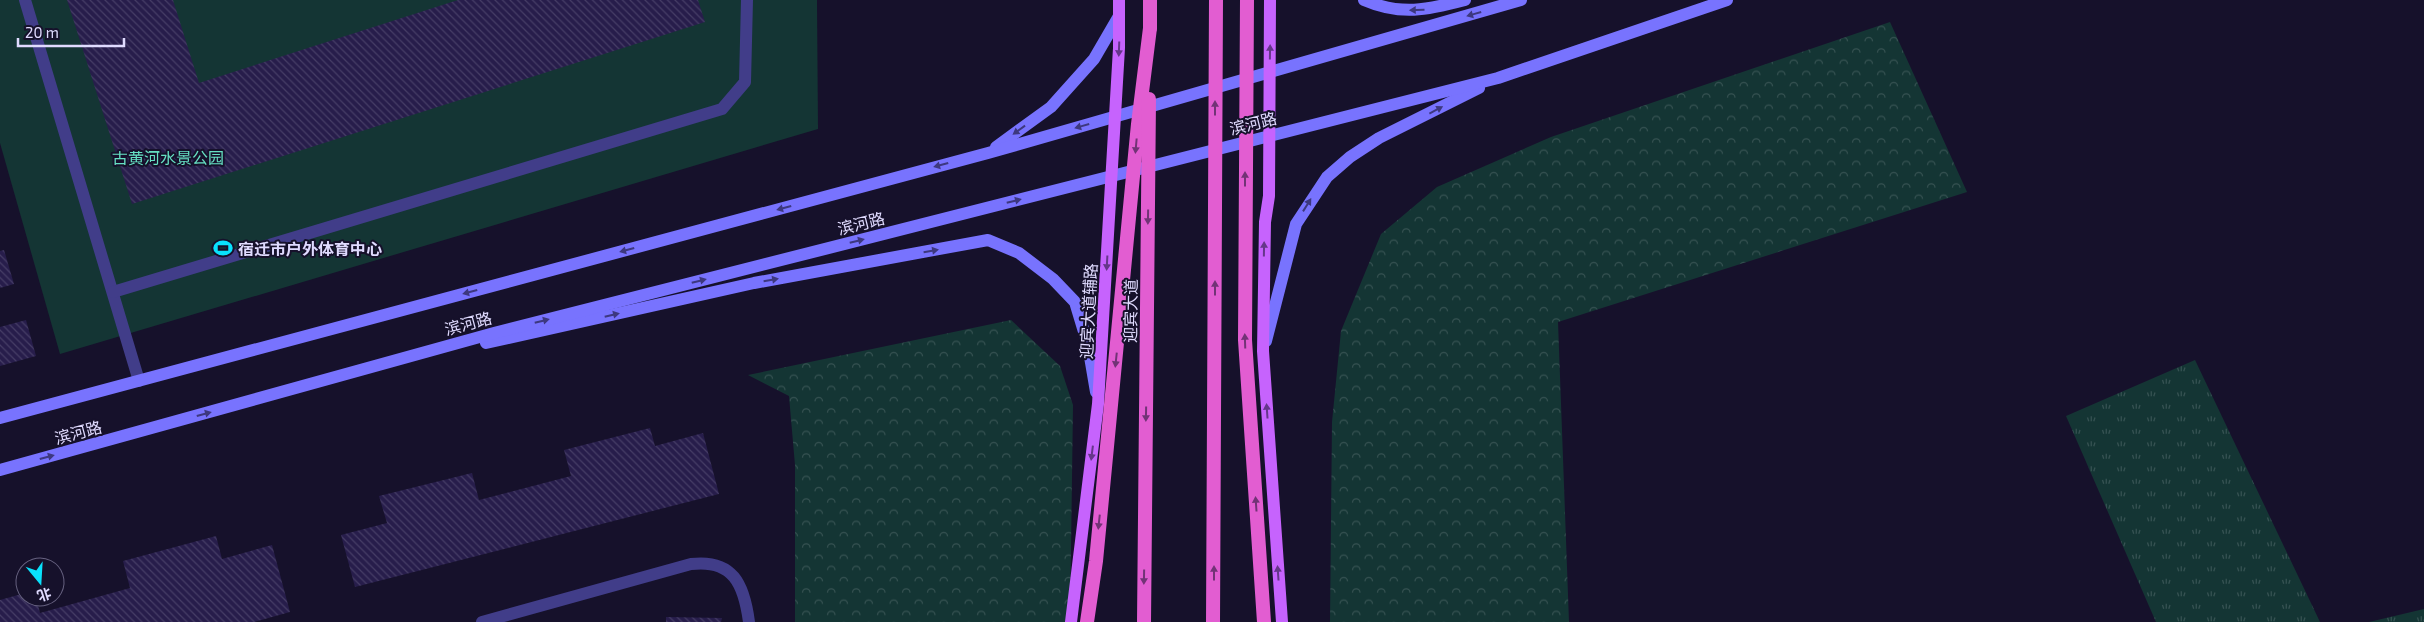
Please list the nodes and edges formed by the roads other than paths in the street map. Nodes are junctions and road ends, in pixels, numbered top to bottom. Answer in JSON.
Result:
{"nodes":[{"id":1,"x":25,"y":0,"type":"edge"},
{"id":2,"x":747,"y":0,"type":"edge"},
{"id":3,"x":1119,"y":0,"type":"edge"},
{"id":4,"x":1150,"y":0,"type":"edge"},
{"id":5,"x":1216,"y":0,"type":"edge"},
{"id":6,"x":1247,"y":0,"type":"edge"},
{"id":7,"x":1270,"y":0,"type":"edge"},
{"id":8,"x":1364,"y":0,"type":"edge"},
{"id":9,"x":1465,"y":0,"type":"edge"},
{"id":10,"x":1521,"y":0,"type":"edge"},
{"id":11,"x":1727,"y":0,"type":"edge"},
{"id":12,"x":1119,"y":16,"type":"junction"},
{"id":13,"x":1150,"y":28,"type":"junction"},
{"id":14,"x":1270,"y":72,"type":"junction"},
{"id":15,"x":1498,"y":78,"type":"junction"},
{"id":16,"x":1116,"y":116,"type":"junction"},
{"id":17,"x":1269,"y":136,"type":"junction"},
{"id":18,"x":988,"y":153,"type":"junction"},
{"id":19,"x":1112,"y":176,"type":"junction"},
{"id":20,"x":113,"y":292,"type":"junction"},
{"id":21,"x":1263,"y":351,"type":"junction"},
{"id":22,"x":376,"y":366,"type":"junction"},
{"id":23,"x":139,"y":380,"type":"junction"},
{"id":24,"x":1098,"y":404,"type":"junction"},
{"id":25,"x":0,"y":418,"type":"edge"},
{"id":26,"x":0,"y":470,"type":"edge"},
{"id":27,"x":482,"y":622,"type":"edge"},
{"id":28,"x":749,"y":622,"type":"edge"},
{"id":29,"x":1071,"y":622,"type":"edge"},
{"id":30,"x":1087,"y":622,"type":"edge"},
{"id":31,"x":1144,"y":622,"type":"edge"},
{"id":32,"x":1214,"y":622,"type":"edge"},
{"id":33,"x":1264,"y":622,"type":"edge"},
{"id":34,"x":1282,"y":622,"type":"edge"}],
"edges":[{"from":1,"to":20,"type":"lane"},
{"from":2,"to":20,"type":"lane"},
{"from":3,"to":12,"type":"main road","name":"迎宾大道辅路"},
{"from":4,"to":13,"type":"highway","name":"迎宾大道"},
{"from":32,"to":5,"type":"highway","one_way":true,"bridge":true},
{"from":33,"to":6,"type":"highway","one_way":true,"bridge":true},
{"from":14,"to":7,"type":"main road","one_way":true},
{"from":9,"to":8,"type":"main road","one_way":true},
{"from":10,"to":14,"type":"main road","name":"滨河路","one_way":true},
{"from":11,"to":15,"type":"main road","name":"滨河路"},
{"from":12,"to":16,"type":"main road","name":"迎宾大道辅路","one_way":true},
{"from":12,"to":18,"type":"main road","one_way":true},
{"from":13,"to":30,"type":"highway","one_way":true,"bridge":true},
{"from":13,"to":31,"type":"highway","name":"迎宾大道","one_way":true,"bridge":true},
{"from":14,"to":16,"type":"main road","name":"滨河路"},
{"from":14,"to":17,"type":"main road"},
{"from":15,"to":17,"type":"main road","name":"滨河路"},
{"from":21,"to":15,"type":"main road","one_way":true},
{"from":16,"to":18,"type":"main road","name":"滨河路","one_way":true},
{"from":16,"to":19,"type":"main road","name":"迎宾大道辅路"},
{"from":17,"to":19,"type":"main road","name":"滨河路"},
{"from":21,"to":17,"type":"main road","one_way":true},
{"from":18,"to":23,"type":"main road","name":"滨河路","one_way":true},
{"from":22,"to":19,"type":"main road","name":"滨河路","one_way":true},
{"from":19,"to":24,"type":"main road","name":"迎宾大道辅路","one_way":true},
{"from":20,"to":23,"type":"lane"},
{"from":34,"to":21,"type":"main road","one_way":true},
{"from":22,"to":24,"type":"main road","one_way":true},
{"from":26,"to":22,"type":"main road","name":"滨河路","one_way":true},
{"from":23,"to":25,"type":"main road","name":"滨河路"},
{"from":24,"to":29,"type":"main road","name":"迎宾大道辅路","one_way":true},
{"from":27,"to":28,"type":"lane"}]}
